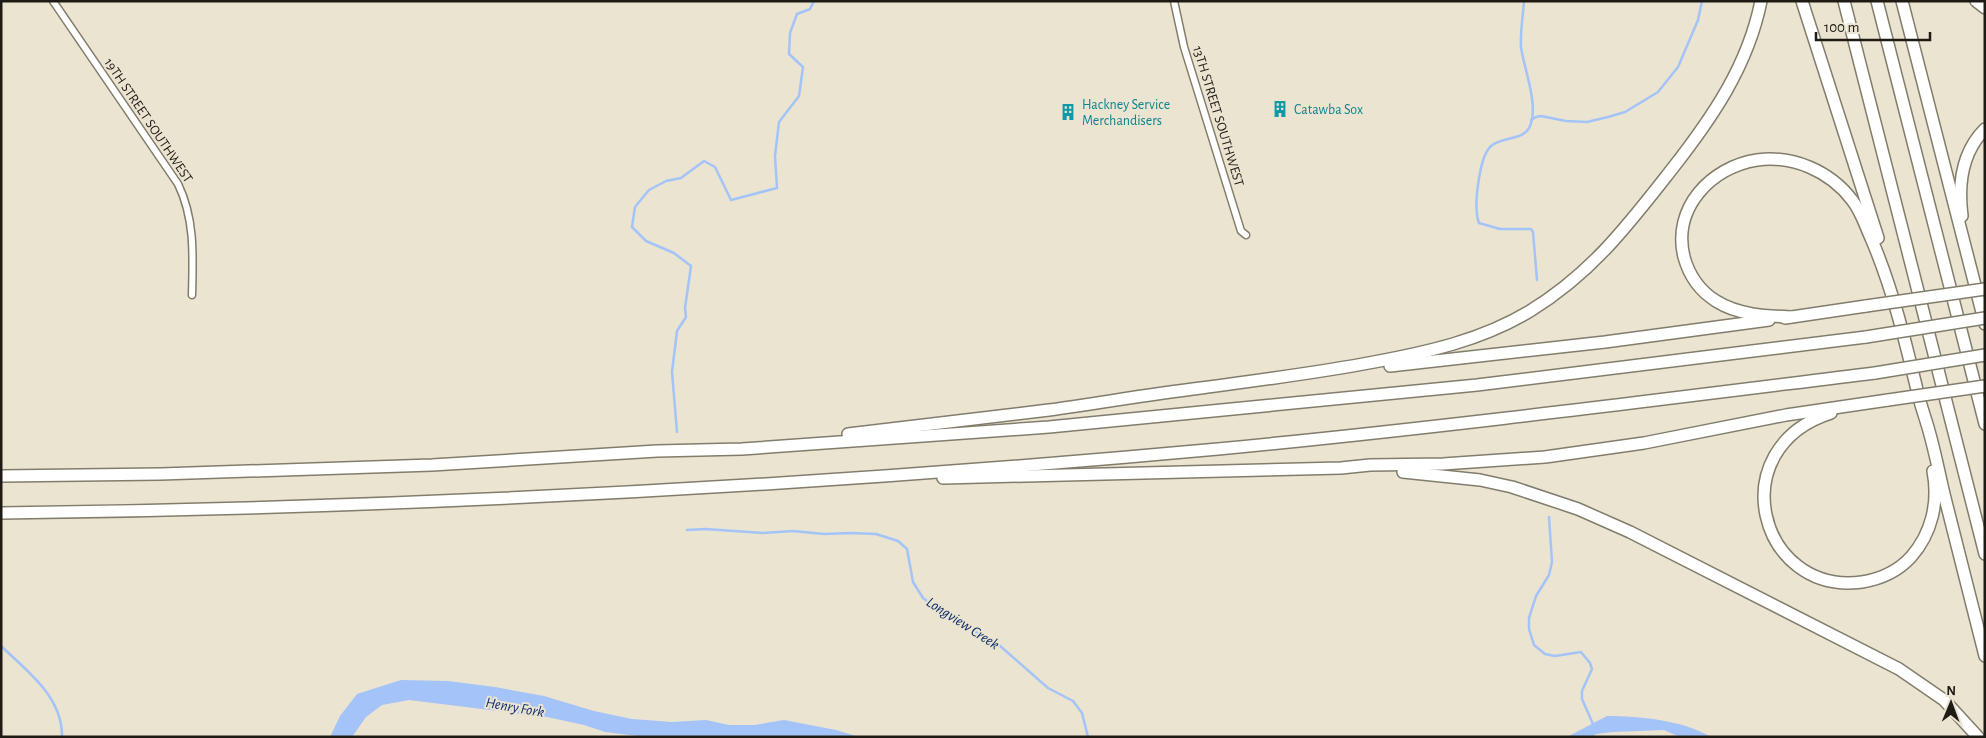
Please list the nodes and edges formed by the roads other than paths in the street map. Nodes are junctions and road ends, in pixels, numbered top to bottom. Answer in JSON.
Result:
{"nodes":[{"id":1,"x":53,"y":1,"type":"edge"},
{"id":2,"x":1174,"y":1,"type":"edge"},
{"id":3,"x":1761,"y":1,"type":"edge"},
{"id":4,"x":1802,"y":1,"type":"edge"},
{"id":5,"x":1844,"y":1,"type":"edge"},
{"id":6,"x":1877,"y":1,"type":"edge"},
{"id":7,"x":1902,"y":1,"type":"edge"},
{"id":8,"x":1976,"y":1,"type":"edge"},
{"id":9,"x":1985,"y":8,"type":"edge"},
{"id":10,"x":1985,"y":129,"type":"edge"},
{"id":11,"x":1246,"y":235,"type":"dead end"},
{"id":12,"x":1968,"y":260,"type":"junction"},
{"id":13,"x":1887,"y":279,"type":"junction"},
{"id":14,"x":1985,"y":289,"type":"edge"},
{"id":15,"x":192,"y":295,"type":"dead end"},
{"id":16,"x":1791,"y":317,"type":"junction"},
{"id":17,"x":1985,"y":318,"type":"edge"},
{"id":18,"x":1985,"y":324,"type":"edge"},
{"id":19,"x":1985,"y":354,"type":"edge"},
{"id":20,"x":1329,"y":371,"type":"junction"},
{"id":21,"x":1985,"y":386,"type":"edge"},
{"id":22,"x":1854,"y":404,"type":"junction"},
{"id":23,"x":1923,"y":413,"type":"junction"},
{"id":24,"x":1985,"y":424,"type":"edge"},
{"id":25,"x":657,"y":451,"type":"junction"},
{"id":26,"x":1341,"y":468,"type":"junction"},
{"id":27,"x":914,"y":474,"type":"junction"},
{"id":28,"x":1,"y":476,"type":"edge"},
{"id":29,"x":1,"y":513,"type":"edge"},
{"id":30,"x":1985,"y":554,"type":"edge"},
{"id":31,"x":1985,"y":656,"type":"edge"},
{"id":32,"x":1978,"y":737,"type":"edge"}],
"edges":[{"from":1,"to":15,"type":"street","name":"19TH STREET SOUTHWEST"},
{"from":2,"to":11,"type":"street","name":"13TH STREET SOUTHWEST"},
{"from":3,"to":20,"type":"highway"},
{"from":4,"to":13,"type":"highway"},
{"from":5,"to":30,"type":"highway"},
{"from":6,"to":24,"type":"highway"},
{"from":7,"to":12,"type":"highway"},
{"from":8,"to":9,"type":"highway"},
{"from":10,"to":12,"type":"highway"},
{"from":12,"to":18,"type":"highway"},
{"from":13,"to":16,"type":"highway"},
{"from":13,"to":23,"type":"highway"},
{"from":14,"to":16,"type":"highway","bridge":true},
{"from":16,"to":20,"type":"highway"},
{"from":17,"to":25,"type":"highway","bridge":true},
{"from":19,"to":27,"type":"highway","bridge":true},
{"from":20,"to":25,"type":"highway"},
{"from":21,"to":22,"type":"highway","bridge":true},
{"from":22,"to":23,"type":"highway"},
{"from":22,"to":26,"type":"highway"},
{"from":23,"to":31,"type":"highway"},
{"from":25,"to":28,"type":"highway"},
{"from":26,"to":27,"type":"highway"},
{"from":26,"to":32,"type":"highway"},
{"from":27,"to":29,"type":"highway"}]}
